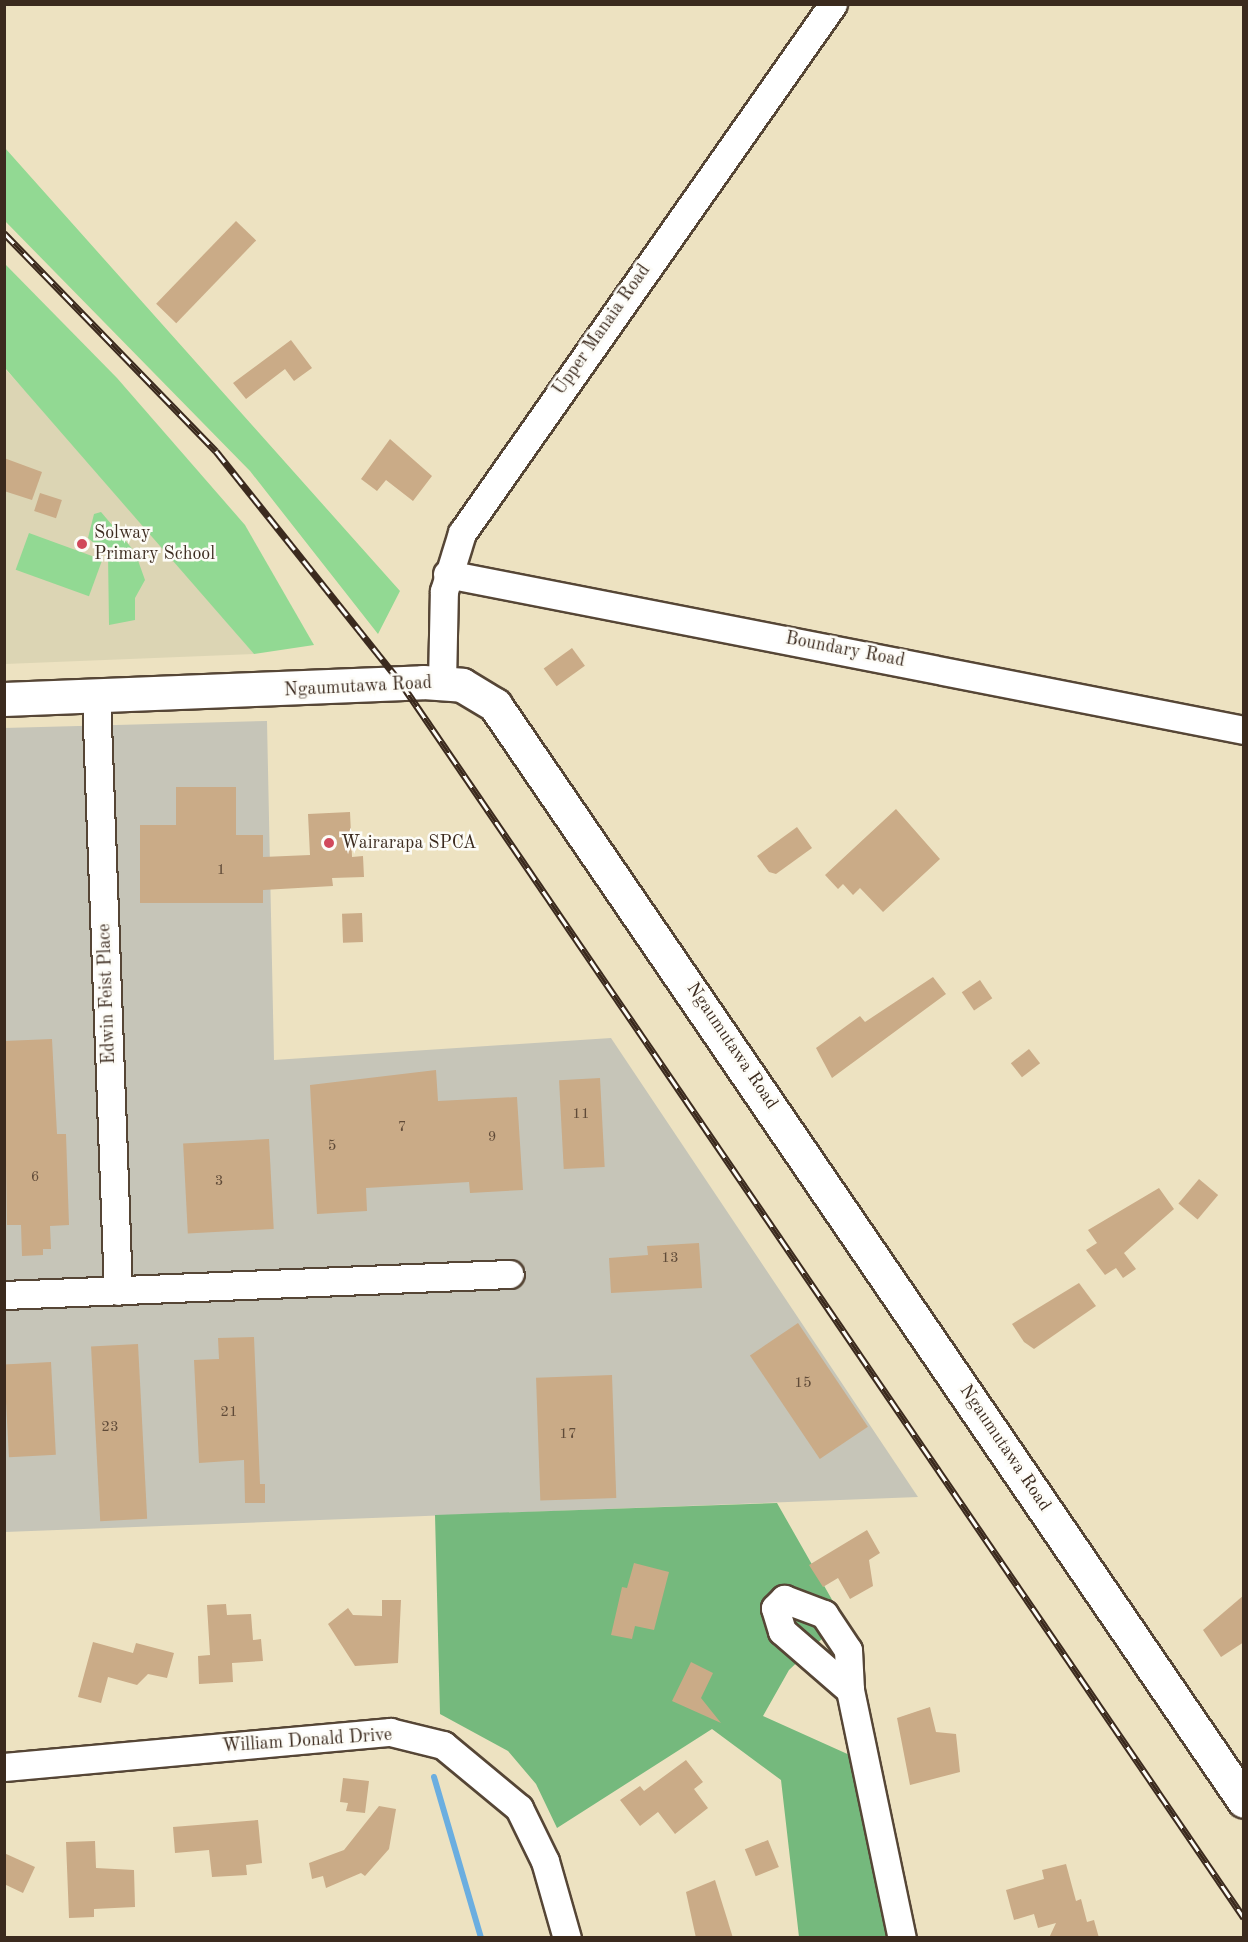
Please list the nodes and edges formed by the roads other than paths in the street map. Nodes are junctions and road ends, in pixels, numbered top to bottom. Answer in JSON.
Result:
{"nodes":[{"id":1,"x":833,"y":4,"type":"edge"},
{"id":2,"x":447,"y":574,"type":"junction"},
{"id":3,"x":442,"y":683,"type":"junction"},
{"id":4,"x":96,"y":697,"type":"junction"},
{"id":5,"x":4,"y":699,"type":"edge"},
{"id":6,"x":1244,"y":730,"type":"edge"},
{"id":7,"x":510,"y":1274,"type":"dead end"},
{"id":8,"x":118,"y":1291,"type":"junction"},
{"id":9,"x":4,"y":1295,"type":"edge"},
{"id":10,"x":850,"y":1690,"type":"dead end"},
{"id":11,"x":4,"y":1767,"type":"edge"},
{"id":12,"x":1244,"y":1801,"type":"edge"},
{"id":13,"x":567,"y":1938,"type":"edge"},
{"id":14,"x":902,"y":1938,"type":"edge"}],
"edges":[{"from":1,"to":2,"type":"street","name":"Upper Manaia Road"},
{"from":2,"to":3,"type":"street","name":"Upper Manaia Road"},
{"from":2,"to":6,"type":"street","name":"Boundary Road"},
{"from":3,"to":4,"type":"main road","name":"Ngaumutawa Road"},
{"from":3,"to":12,"type":"main road","name":"Ngaumutawa Road"},
{"from":4,"to":5,"type":"main road","name":"Ngaumutawa Road"},
{"from":4,"to":8,"type":"street","name":"Edwin Feist Place"},
{"from":7,"to":8,"type":"street"},
{"from":8,"to":9,"type":"street"},
{"from":10,"to":14,"type":"street"},
{"from":11,"to":13,"type":"street","name":"William Donald Drive"}]}
